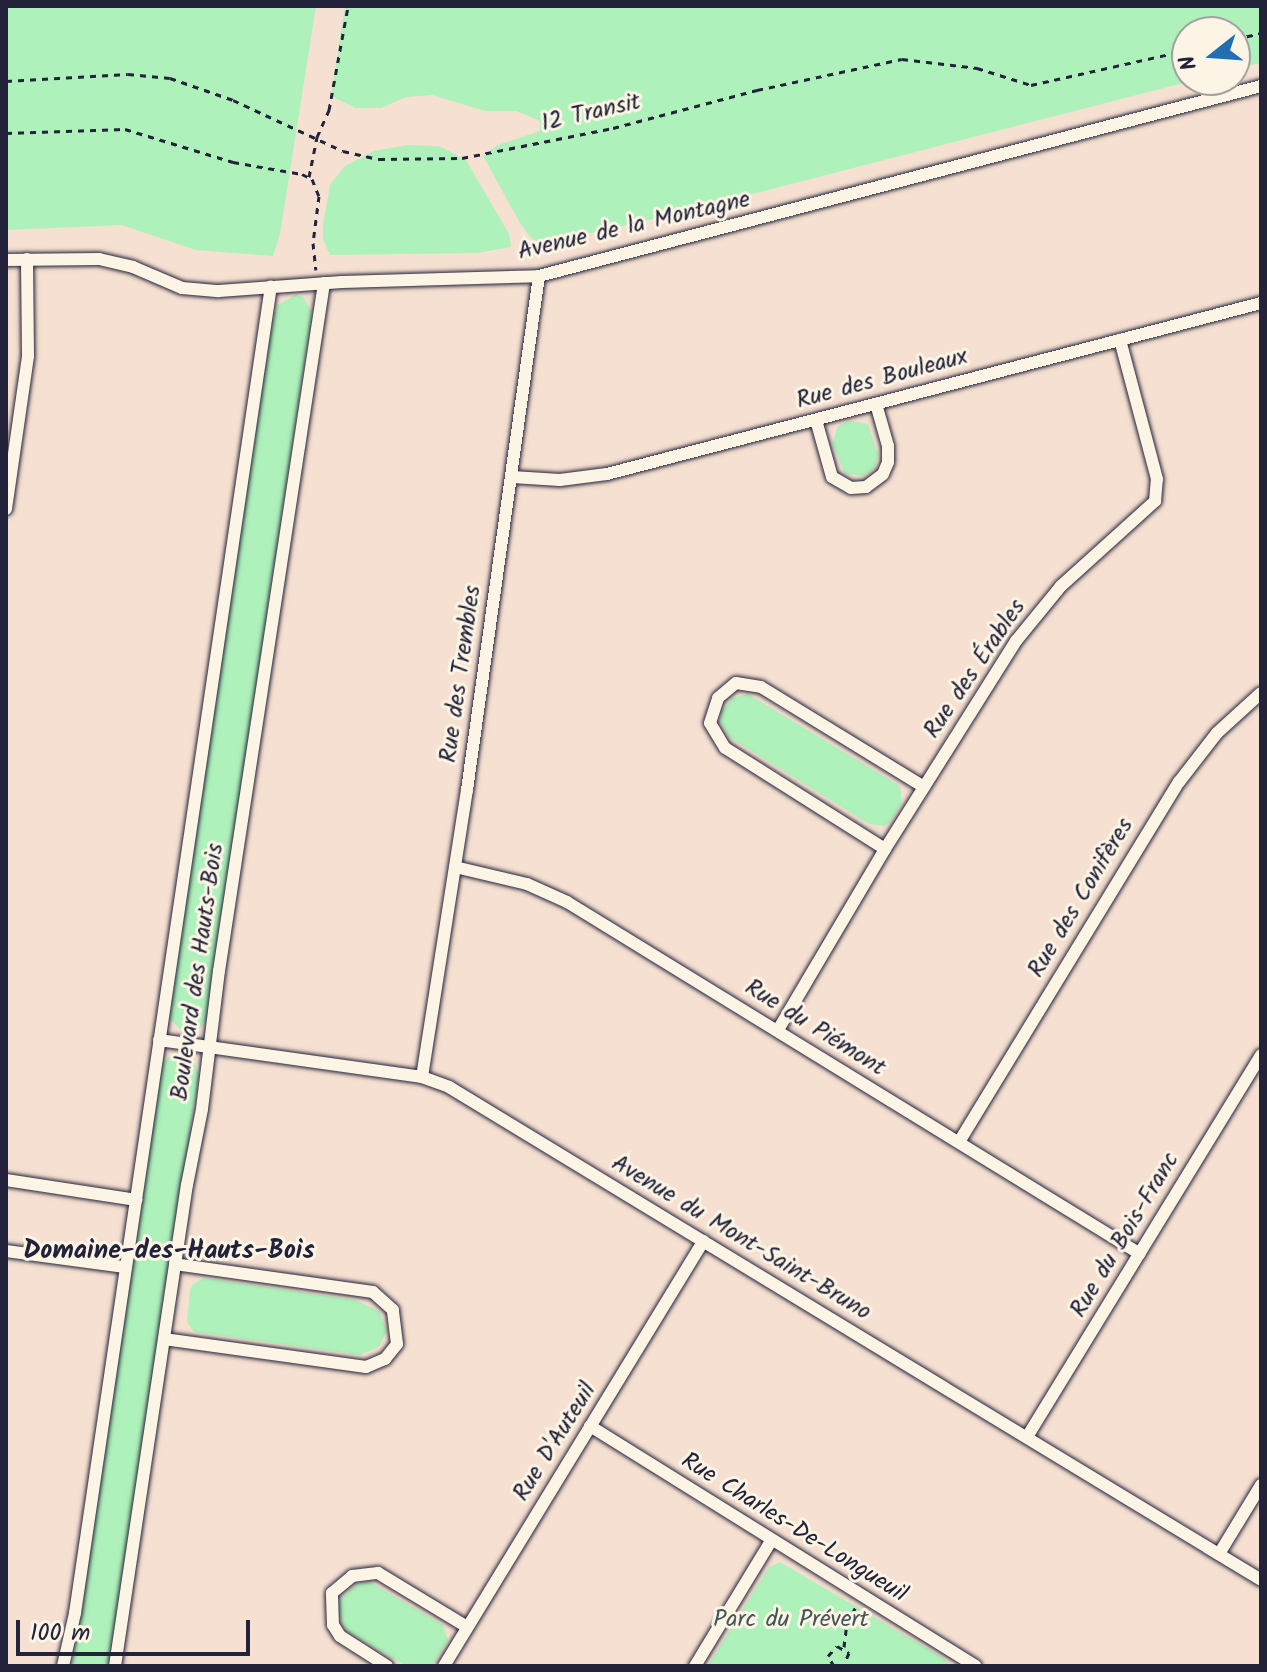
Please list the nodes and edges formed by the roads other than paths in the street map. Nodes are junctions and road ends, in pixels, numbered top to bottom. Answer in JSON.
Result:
{"nodes":[{"id":1,"x":1261,"y":86,"type":"edge"},
{"id":2,"x":27,"y":259,"type":"junction"},
{"id":3,"x":6,"y":260,"type":"edge"},
{"id":4,"x":539,"y":276,"type":"junction"},
{"id":5,"x":324,"y":283,"type":"junction"},
{"id":6,"x":271,"y":286,"type":"junction"},
{"id":7,"x":1261,"y":303,"type":"edge"},
{"id":8,"x":1120,"y":340,"type":"junction"},
{"id":9,"x":876,"y":404,"type":"junction"},
{"id":10,"x":816,"y":420,"type":"junction"},
{"id":11,"x":512,"y":477,"type":"junction"},
{"id":12,"x":6,"y":509,"type":"edge"},
{"id":13,"x":1261,"y":693,"type":"edge"},
{"id":14,"x":924,"y":787,"type":"junction"},
{"id":15,"x":885,"y":849,"type":"junction"},
{"id":16,"x":455,"y":867,"type":"junction"},
{"id":17,"x":778,"y":1030,"type":"junction"},
{"id":18,"x":159,"y":1040,"type":"junction"},
{"id":19,"x":211,"y":1047,"type":"junction"},
{"id":20,"x":1259,"y":1064,"type":"edge"},
{"id":21,"x":422,"y":1077,"type":"junction"},
{"id":22,"x":959,"y":1142,"type":"junction"},
{"id":23,"x":6,"y":1180,"type":"edge"},
{"id":24,"x":136,"y":1200,"type":"junction"},
{"id":25,"x":703,"y":1241,"type":"junction"},
{"id":26,"x":6,"y":1251,"type":"edge"},
{"id":27,"x":1140,"y":1254,"type":"junction"},
{"id":28,"x":175,"y":1264,"type":"junction"},
{"id":29,"x":125,"y":1267,"type":"junction"},
{"id":30,"x":164,"y":1339,"type":"junction"},
{"id":31,"x":590,"y":1426,"type":"junction"},
{"id":32,"x":1027,"y":1437,"type":"junction"},
{"id":33,"x":1261,"y":1485,"type":"edge"},
{"id":34,"x":771,"y":1541,"type":"junction"},
{"id":35,"x":1219,"y":1554,"type":"junction"},
{"id":36,"x":1261,"y":1580,"type":"edge"},
{"id":37,"x":467,"y":1627,"type":"junction"},
{"id":38,"x":63,"y":1666,"type":"edge"},
{"id":39,"x":115,"y":1666,"type":"edge"},
{"id":40,"x":387,"y":1666,"type":"edge"},
{"id":41,"x":444,"y":1666,"type":"edge"},
{"id":42,"x":695,"y":1666,"type":"edge"},
{"id":43,"x":975,"y":1666,"type":"edge"}],
"edges":[{"from":1,"to":4,"type":"street","name":"Avenue de la Montagne"},
{"from":2,"to":3,"type":"street","name":"Avenue de la Montagne"},
{"from":2,"to":6,"type":"street","name":"Avenue de la Montagne"},
{"from":2,"to":12,"type":"street"},
{"from":4,"to":5,"type":"street","name":"Avenue de la Montagne"},
{"from":4,"to":11,"type":"street","name":"Rue des Trembles"},
{"from":5,"to":6,"type":"street","name":"Avenue de la Montagne"},
{"from":5,"to":19,"type":"street","name":"Boulevard des Hauts-Bois"},
{"from":6,"to":18,"type":"street","name":"Boulevard des Hauts-Bois"},
{"from":7,"to":8,"type":"street","name":"Rue des Bouleaux"},
{"from":8,"to":9,"type":"street","name":"Rue des Bouleaux"},
{"from":8,"to":14,"type":"street","name":"Rue des Érables"},
{"from":9,"to":10,"type":"street","name":"Rue des Bouleaux"},
{"from":9,"to":10,"type":"street"},
{"from":10,"to":11,"type":"street","name":"Rue des Bouleaux"},
{"from":11,"to":16,"type":"street","name":"Rue des Trembles"},
{"from":13,"to":22,"type":"street","name":"Rue des Conifères"},
{"from":14,"to":15,"type":"street","name":"Rue des Érables"},
{"from":14,"to":15,"type":"street"},
{"from":15,"to":17,"type":"street","name":"Rue des Érables"},
{"from":16,"to":17,"type":"street","name":"Rue du Piémont"},
{"from":16,"to":21,"type":"street","name":"Rue des Trembles"},
{"from":17,"to":22,"type":"street","name":"Rue du Piémont"},
{"from":18,"to":19,"type":"street","name":"Avenue du Mont-Saint-Bruno"},
{"from":18,"to":24,"type":"street","name":"Boulevard des Hauts-Bois"},
{"from":19,"to":21,"type":"street","name":"Avenue du Mont-Saint-Bruno"},
{"from":19,"to":28,"type":"street","name":"Boulevard des Hauts-Bois"},
{"from":20,"to":27,"type":"street","name":"Rue du Bois-Franc"},
{"from":21,"to":25,"type":"street","name":"Avenue du Mont-Saint-Bruno"},
{"from":22,"to":27,"type":"street","name":"Rue du Piémont"},
{"from":23,"to":24,"type":"street"},
{"from":24,"to":29,"type":"street","name":"Boulevard des Hauts-Bois"},
{"from":25,"to":31,"type":"street","name":"Rue D'Auteuil"},
{"from":25,"to":32,"type":"street","name":"Avenue du Mont-Saint-Bruno"},
{"from":26,"to":29,"type":"street"},
{"from":27,"to":32,"type":"street","name":"Rue du Bois-Franc"},
{"from":28,"to":30,"type":"street","name":"Boulevard des Hauts-Bois"},
{"from":28,"to":30,"type":"street"},
{"from":29,"to":38,"type":"street","name":"Boulevard des Hauts-Bois"},
{"from":30,"to":39,"type":"street","name":"Boulevard des Hauts-Bois"},
{"from":31,"to":34,"type":"street","name":"Rue Charles-De-Longueuil"},
{"from":31,"to":37,"type":"street","name":"Rue D'Auteuil"},
{"from":32,"to":35,"type":"street","name":"Avenue du Mont-Saint-Bruno"},
{"from":33,"to":35,"type":"street"},
{"from":34,"to":42,"type":"street"},
{"from":34,"to":43,"type":"street","name":"Rue Charles-De-Longueuil"},
{"from":35,"to":36,"type":"street","name":"Avenue du Mont-Saint-Bruno"},
{"from":37,"to":40,"type":"street"},
{"from":37,"to":41,"type":"street","name":"Rue D'Auteuil"}]}
